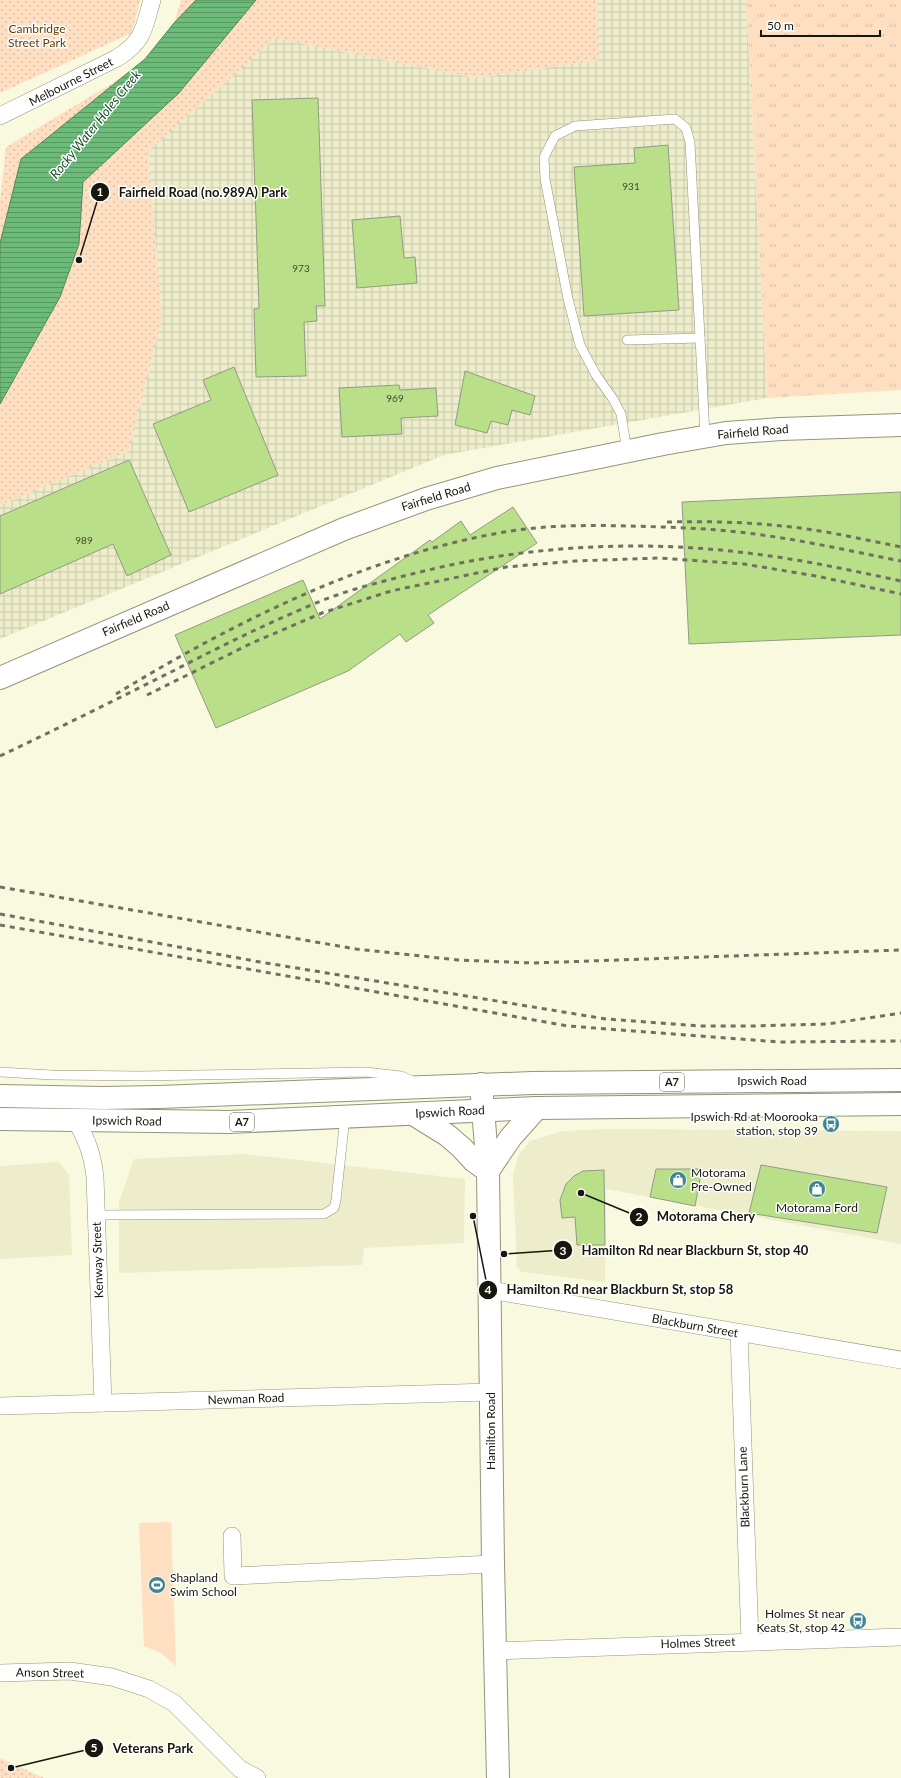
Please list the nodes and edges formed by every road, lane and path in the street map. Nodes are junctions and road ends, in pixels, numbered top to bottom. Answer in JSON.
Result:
{"nodes":[{"id":1,"x":152,"y":0,"type":"edge"},
{"id":2,"x":0,"y":116,"type":"edge"},
{"id":3,"x":700,"y":338,"type":"junction"},
{"id":4,"x":627,"y":340,"type":"dead end"},
{"id":5,"x":901,"y":425,"type":"edge"},
{"id":6,"x":705,"y":436,"type":"junction"},
{"id":7,"x":628,"y":451,"type":"junction"},
{"id":8,"x":0,"y":678,"type":"edge"},
{"id":9,"x":0,"y":1072,"type":"edge"},
{"id":10,"x":901,"y":1080,"type":"edge"},
{"id":11,"x":482,"y":1084,"type":"junction"},
{"id":12,"x":426,"y":1086,"type":"junction"},
{"id":13,"x":0,"y":1096,"type":"edge"},
{"id":14,"x":901,"y":1104,"type":"edge"},
{"id":15,"x":537,"y":1108,"type":"junction"},
{"id":16,"x":484,"y":1110,"type":"junction"},
{"id":17,"x":413,"y":1114,"type":"junction"},
{"id":18,"x":345,"y":1117,"type":"junction"},
{"id":19,"x":0,"y":1119,"type":"edge"},
{"id":20,"x":76,"y":1120,"type":"junction"},
{"id":21,"x":488,"y":1171,"type":"junction"},
{"id":22,"x":96,"y":1215,"type":"junction"},
{"id":23,"x":490,"y":1290,"type":"junction"},
{"id":24,"x":738,"y":1333,"type":"junction"},
{"id":25,"x":901,"y":1360,"type":"edge"},
{"id":26,"x":491,"y":1392,"type":"junction"},
{"id":27,"x":103,"y":1403,"type":"junction"},
{"id":28,"x":0,"y":1406,"type":"edge"},
{"id":29,"x":232,"y":1536,"type":"dead end"},
{"id":30,"x":492,"y":1564,"type":"junction"},
{"id":31,"x":901,"y":1637,"type":"edge"},
{"id":32,"x":750,"y":1642,"type":"junction"},
{"id":33,"x":494,"y":1651,"type":"junction"},
{"id":34,"x":0,"y":1673,"type":"edge"},
{"id":35,"x":257,"y":1778,"type":"edge"},
{"id":36,"x":498,"y":1778,"type":"edge"}],
"edges":[{"from":1,"to":2,"type":"street","name":"Melbourne Street"},
{"from":3,"to":4,"type":"lane"},
{"from":3,"to":6,"type":"lane"},
{"from":3,"to":7,"type":"lane"},
{"from":5,"to":6,"type":"main road","name":"Fairfield Road"},
{"from":6,"to":7,"type":"main road","name":"Fairfield Road"},
{"from":7,"to":8,"type":"main road","name":"Fairfield Road"},
{"from":9,"to":12,"type":"lane","name":"Ipswich Road"},
{"from":10,"to":11,"type":"main road","name":"Ipswich Road","number":"A7"},
{"from":11,"to":12,"type":"main road","name":"Ipswich Road","number":"A7"},
{"from":11,"to":16,"type":"main road","name":"Hamilton Road"},
{"from":12,"to":13,"type":"main road","name":"Ipswich Road","number":"A7"},
{"from":14,"to":15,"type":"main road","name":"Ipswich Road","number":"A7"},
{"from":15,"to":16,"type":"main road","name":"Ipswich Road","number":"A7"},
{"from":15,"to":21,"type":"main road"},
{"from":16,"to":17,"type":"main road","name":"Ipswich Road","number":"A7"},
{"from":16,"to":21,"type":"main road","name":"Hamilton Road"},
{"from":17,"to":18,"type":"main road","name":"Ipswich Road","number":"A7"},
{"from":17,"to":21,"type":"main road"},
{"from":18,"to":20,"type":"main road","name":"Ipswich Road","number":"A7"},
{"from":18,"to":22,"type":"lane"},
{"from":19,"to":20,"type":"main road","name":"Ipswich Road","number":"A7"},
{"from":20,"to":22,"type":"street","name":"Kenway Street"},
{"from":21,"to":23,"type":"main road","name":"Hamilton Road"},
{"from":22,"to":27,"type":"street","name":"Kenway Street"},
{"from":23,"to":24,"type":"street","name":"Blackburn Street"},
{"from":23,"to":26,"type":"main road","name":"Hamilton Road"},
{"from":24,"to":25,"type":"street","name":"Blackburn Street"},
{"from":24,"to":32,"type":"street","name":"Blackburn Lane"},
{"from":26,"to":27,"type":"street","name":"Newman Road"},
{"from":26,"to":30,"type":"main road","name":"Hamilton Road"},
{"from":27,"to":28,"type":"street","name":"Newman Road"},
{"from":29,"to":30,"type":"street"},
{"from":30,"to":33,"type":"main road","name":"Hamilton Road"},
{"from":31,"to":32,"type":"street","name":"Holmes Street"},
{"from":32,"to":33,"type":"street","name":"Holmes Street"},
{"from":33,"to":36,"type":"main road","name":"Hamilton Road"},
{"from":34,"to":35,"type":"street","name":"Anson Street"}]}
